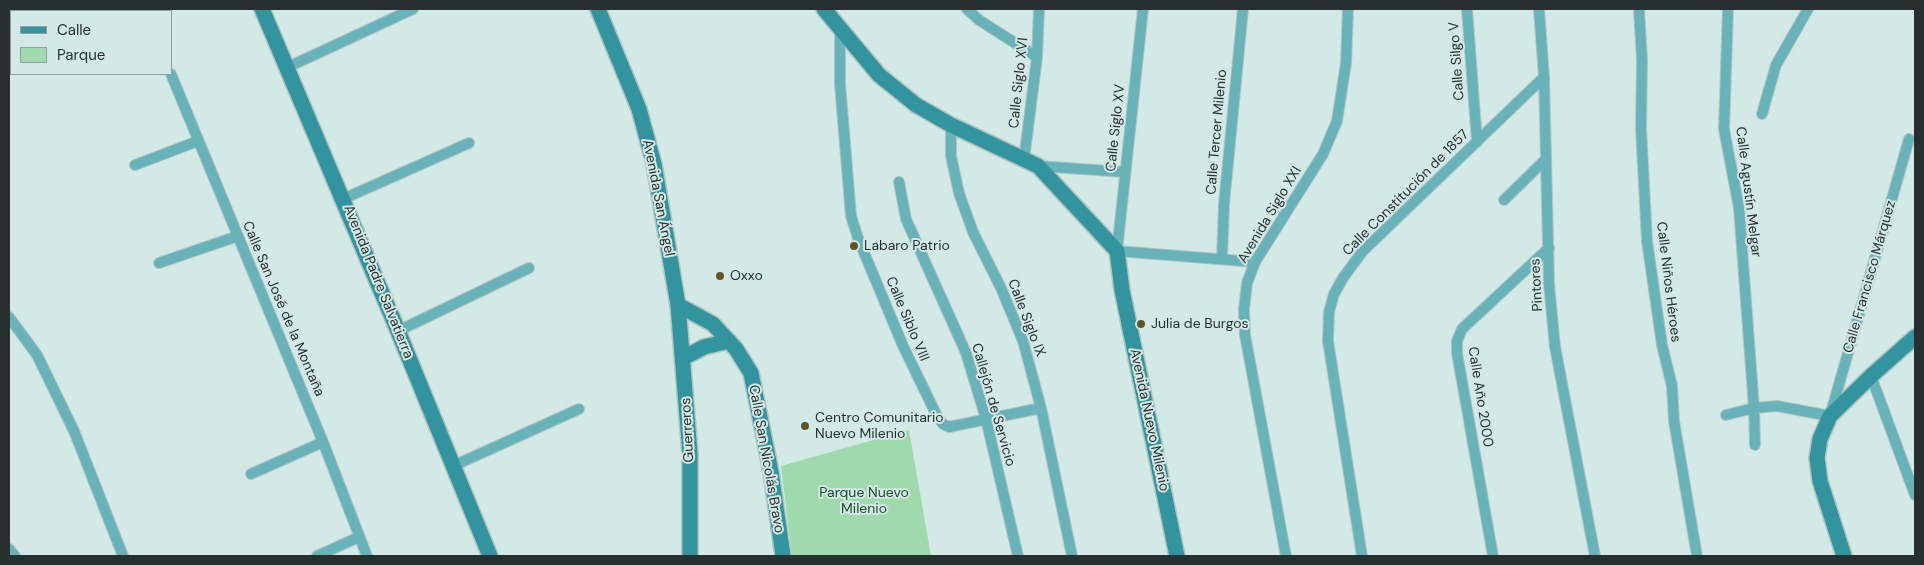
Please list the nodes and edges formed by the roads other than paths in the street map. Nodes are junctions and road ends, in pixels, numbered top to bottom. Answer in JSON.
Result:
{"nodes":[{"id":1,"x":262,"y":9,"type":"edge"},
{"id":2,"x":413,"y":9,"type":"edge"},
{"id":3,"x":598,"y":9,"type":"edge"},
{"id":4,"x":824,"y":9,"type":"edge"},
{"id":5,"x":967,"y":9,"type":"edge"},
{"id":6,"x":1038,"y":9,"type":"edge"},
{"id":7,"x":1143,"y":9,"type":"edge"},
{"id":8,"x":1243,"y":9,"type":"edge"},
{"id":9,"x":1348,"y":9,"type":"edge"},
{"id":10,"x":1467,"y":9,"type":"edge"},
{"id":11,"x":1540,"y":9,"type":"edge"},
{"id":12,"x":1639,"y":9,"type":"edge"},
{"id":13,"x":1728,"y":9,"type":"edge"},
{"id":14,"x":1808,"y":9,"type":"edge"},
{"id":15,"x":840,"y":30,"type":"junction"},
{"id":16,"x":1037,"y":57,"type":"junction"},
{"id":17,"x":288,"y":67,"type":"junction"},
{"id":18,"x":171,"y":75,"type":"edge"},
{"id":19,"x":1544,"y":77,"type":"junction"},
{"id":20,"x":1762,"y":114,"type":"dead end"},
{"id":21,"x":950,"y":125,"type":"junction"},
{"id":22,"x":1910,"y":139,"type":"dead end"},
{"id":23,"x":198,"y":141,"type":"junction"},
{"id":24,"x":1477,"y":142,"type":"junction"},
{"id":25,"x":468,"y":143,"type":"dead end"},
{"id":26,"x":1024,"y":160,"type":"junction"},
{"id":27,"x":1546,"y":160,"type":"junction"},
{"id":28,"x":135,"y":165,"type":"dead end"},
{"id":29,"x":1038,"y":166,"type":"junction"},
{"id":30,"x":1126,"y":172,"type":"junction"},
{"id":31,"x":899,"y":182,"type":"dead end"},
{"id":32,"x":343,"y":199,"type":"junction"},
{"id":33,"x":1504,"y":200,"type":"dead end"},
{"id":34,"x":238,"y":236,"type":"junction"},
{"id":35,"x":1549,"y":248,"type":"junction"},
{"id":36,"x":1117,"y":251,"type":"junction"},
{"id":37,"x":1222,"y":259,"type":"junction"},
{"id":38,"x":1254,"y":262,"type":"junction"},
{"id":39,"x":159,"y":263,"type":"dead end"},
{"id":40,"x":529,"y":268,"type":"dead end"},
{"id":41,"x":678,"y":305,"type":"junction"},
{"id":42,"x":9,"y":317,"type":"edge"},
{"id":43,"x":398,"y":331,"type":"junction"},
{"id":44,"x":1915,"y":337,"type":"edge"},
{"id":45,"x":729,"y":341,"type":"junction"},
{"id":46,"x":683,"y":358,"type":"junction"},
{"id":47,"x":1871,"y":376,"type":"junction"},
{"id":48,"x":1041,"y":408,"type":"junction"},
{"id":49,"x":1754,"y":408,"type":"junction"},
{"id":50,"x":579,"y":409,"type":"dead end"},
{"id":51,"x":1726,"y":415,"type":"dead end"},
{"id":52,"x":1830,"y":416,"type":"junction"},
{"id":53,"x":986,"y":419,"type":"junction"},
{"id":54,"x":323,"y":442,"type":"junction"},
{"id":55,"x":1755,"y":445,"type":"dead end"},
{"id":56,"x":453,"y":466,"type":"junction"},
{"id":57,"x":251,"y":474,"type":"dead end"},
{"id":58,"x":1915,"y":494,"type":"edge"},
{"id":59,"x":359,"y":537,"type":"junction"},
{"id":60,"x":9,"y":549,"type":"edge"},
{"id":61,"x":15,"y":556,"type":"edge"},
{"id":62,"x":123,"y":556,"type":"edge"},
{"id":63,"x":317,"y":556,"type":"edge"},
{"id":64,"x":366,"y":556,"type":"edge"},
{"id":65,"x":490,"y":556,"type":"edge"},
{"id":66,"x":690,"y":556,"type":"edge"},
{"id":67,"x":783,"y":556,"type":"edge"},
{"id":68,"x":1018,"y":556,"type":"edge"},
{"id":69,"x":1072,"y":556,"type":"edge"},
{"id":70,"x":1177,"y":556,"type":"edge"},
{"id":71,"x":1286,"y":556,"type":"edge"},
{"id":72,"x":1362,"y":556,"type":"edge"},
{"id":73,"x":1493,"y":556,"type":"edge"},
{"id":74,"x":1595,"y":556,"type":"edge"},
{"id":75,"x":1697,"y":556,"type":"edge"},
{"id":76,"x":1844,"y":556,"type":"edge"}],
"edges":[{"from":1,"to":17,"type":"street","name":"Avenida Padre Salvatierra"},
{"from":2,"to":17,"type":"street"},
{"from":3,"to":41,"type":"street","name":"Avenida San Ángel"},
{"from":4,"to":15,"type":"street"},
{"from":5,"to":16,"type":"street"},
{"from":6,"to":16,"type":"street","name":"Calle Siglo XVI"},
{"from":7,"to":30,"type":"street","name":"Calle Siglo XV"},
{"from":8,"to":37,"type":"street","name":"Calle Tercer Milenio"},
{"from":9,"to":38,"type":"street","name":"Avenida Siglo XXI"},
{"from":10,"to":24,"type":"street","name":"Calle Silgo V"},
{"from":11,"to":19,"type":"street","name":"Pintores"},
{"from":12,"to":75,"type":"street","name":"Calle Niños Héroes"},
{"from":13,"to":49,"type":"street","name":"Calle Agustín Melgar"},
{"from":14,"to":20,"type":"street"},
{"from":15,"to":21,"type":"street"},
{"from":15,"to":53,"type":"street","name":"Calle Siblo VIII"},
{"from":16,"to":26,"type":"street","name":"Calle Siglo XVI"},
{"from":17,"to":32,"type":"street","name":"Avenida Padre Salvatierra"},
{"from":18,"to":23,"type":"street","name":"Calle San José de la Montaña"},
{"from":19,"to":24,"type":"street","name":"Calle Constitución de 1857"},
{"from":19,"to":27,"type":"street","name":"Pintores"},
{"from":21,"to":26,"type":"street"},
{"from":21,"to":48,"type":"street","name":"Calle Siglo IX"},
{"from":22,"to":52,"type":"street","name":"Calle Francisco Márquez"},
{"from":23,"to":28,"type":"street"},
{"from":23,"to":34,"type":"street","name":"Calle San José de la Montaña"},
{"from":24,"to":72,"type":"street","name":"Calle Constitución de 1857"},
{"from":25,"to":32,"type":"street"},
{"from":26,"to":29,"type":"street"},
{"from":27,"to":33,"type":"street"},
{"from":27,"to":35,"type":"street","name":"Pintores"},
{"from":29,"to":30,"type":"street"},
{"from":29,"to":36,"type":"street"},
{"from":30,"to":36,"type":"street","name":"Calle Siglo XV"},
{"from":31,"to":53,"type":"street","name":"Callejón de Servicio"},
{"from":32,"to":43,"type":"street","name":"Avenida Padre Salvatierra"},
{"from":34,"to":39,"type":"street"},
{"from":34,"to":54,"type":"street","name":"Calle San José de la Montaña"},
{"from":35,"to":73,"type":"street","name":"Calle Año 2000"},
{"from":35,"to":74,"type":"street","name":"Pintores"},
{"from":36,"to":37,"type":"street"},
{"from":36,"to":70,"type":"street","name":"Avenida Nuevo Milenio"},
{"from":37,"to":38,"type":"street"},
{"from":38,"to":71,"type":"street","name":"Avenida Siglo XXI"},
{"from":40,"to":43,"type":"street"},
{"from":41,"to":45,"type":"street","name":"Calle San Nicolás Bravo"},
{"from":41,"to":46,"type":"street","name":"Guerreros"},
{"from":42,"to":62,"type":"street"},
{"from":43,"to":56,"type":"street","name":"Avenida Padre Salvatierra"},
{"from":44,"to":47,"type":"street"},
{"from":45,"to":46,"type":"street"},
{"from":45,"to":67,"type":"street","name":"Calle San Nicolás Bravo"},
{"from":46,"to":66,"type":"street","name":"Guerreros"},
{"from":47,"to":52,"type":"street"},
{"from":47,"to":58,"type":"street"},
{"from":48,"to":53,"type":"street","name":"Calle Siblo VIII"},
{"from":48,"to":69,"type":"street","name":"Calle Siglo IX"},
{"from":49,"to":51,"type":"street"},
{"from":49,"to":52,"type":"street"},
{"from":49,"to":55,"type":"street","name":"Calle Agustín Melgar"},
{"from":50,"to":56,"type":"street"},
{"from":52,"to":76,"type":"street","name":"Calle Francisco Márquez"},
{"from":53,"to":68,"type":"street","name":"Callejón de Servicio"},
{"from":54,"to":57,"type":"street"},
{"from":54,"to":59,"type":"street","name":"Calle San José de la Montaña"},
{"from":56,"to":65,"type":"street","name":"Avenida Padre Salvatierra"},
{"from":59,"to":63,"type":"street"},
{"from":59,"to":64,"type":"street","name":"Calle San José de la Montaña"},
{"from":60,"to":61,"type":"street"}]}
